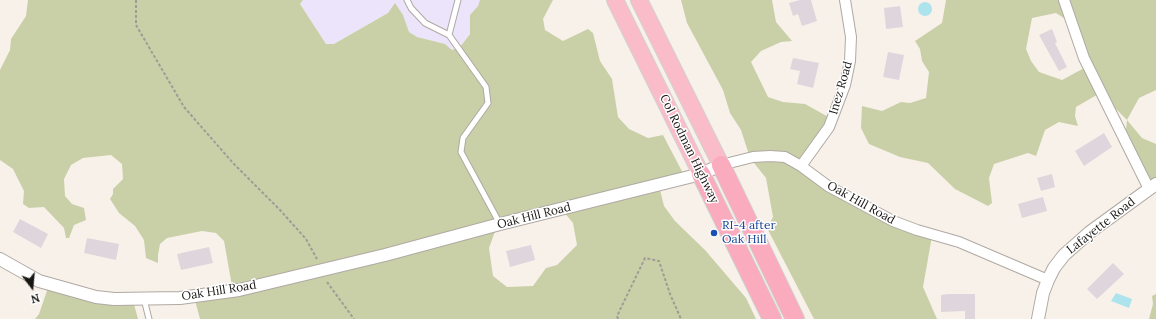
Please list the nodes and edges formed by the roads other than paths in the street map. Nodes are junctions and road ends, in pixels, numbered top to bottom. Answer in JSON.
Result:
{"nodes":[{"id":1,"x":407,"y":0,"type":"edge"},
{"id":2,"x":458,"y":0,"type":"edge"},
{"id":3,"x":615,"y":0,"type":"edge"},
{"id":4,"x":639,"y":0,"type":"edge"},
{"id":5,"x":845,"y":0,"type":"edge"},
{"id":6,"x":1064,"y":0,"type":"edge"},
{"id":7,"x":449,"y":35,"type":"junction"},
{"id":8,"x":721,"y":165,"type":"junction"},
{"id":9,"x":801,"y":166,"type":"junction"},
{"id":10,"x":701,"y":174,"type":"junction"},
{"id":11,"x":1152,"y":186,"type":"edge"},
{"id":12,"x":500,"y":224,"type":"junction"},
{"id":13,"x":0,"y":259,"type":"edge"},
{"id":14,"x":1048,"y":280,"type":"junction"},
{"id":15,"x":144,"y":299,"type":"junction"},
{"id":16,"x":149,"y":319,"type":"edge"},
{"id":17,"x":772,"y":319,"type":"edge"},
{"id":18,"x":795,"y":319,"type":"edge"},
{"id":19,"x":1038,"y":319,"type":"edge"}],
"edges":[{"from":1,"to":7,"type":"lane"},
{"from":2,"to":7,"type":"lane"},
{"from":3,"to":10,"type":"highway","name":"Col Rodman Highway"},
{"from":4,"to":8,"type":"highway","name":"Col Rodman Highway"},
{"from":5,"to":9,"type":"street","name":"Inez Road"},
{"from":6,"to":11,"type":"street"},
{"from":7,"to":12,"type":"lane"},
{"from":8,"to":9,"type":"street","name":"Oak Hill Road"},
{"from":8,"to":10,"type":"street","name":"Oak Hill Road"},
{"from":8,"to":18,"type":"highway","name":"Col Rodman Highway"},
{"from":9,"to":14,"type":"street","name":"Oak Hill Road"},
{"from":10,"to":12,"type":"street","name":"Oak Hill Road"},
{"from":10,"to":17,"type":"highway","name":"Col Rodman Highway"},
{"from":11,"to":14,"type":"street","name":"Lafayette Road"},
{"from":12,"to":15,"type":"street","name":"Oak Hill Road"},
{"from":13,"to":15,"type":"street","name":"Oak Hill Road"},
{"from":14,"to":19,"type":"street","name":"Lafayette Road"},
{"from":15,"to":16,"type":"lane"}]}
